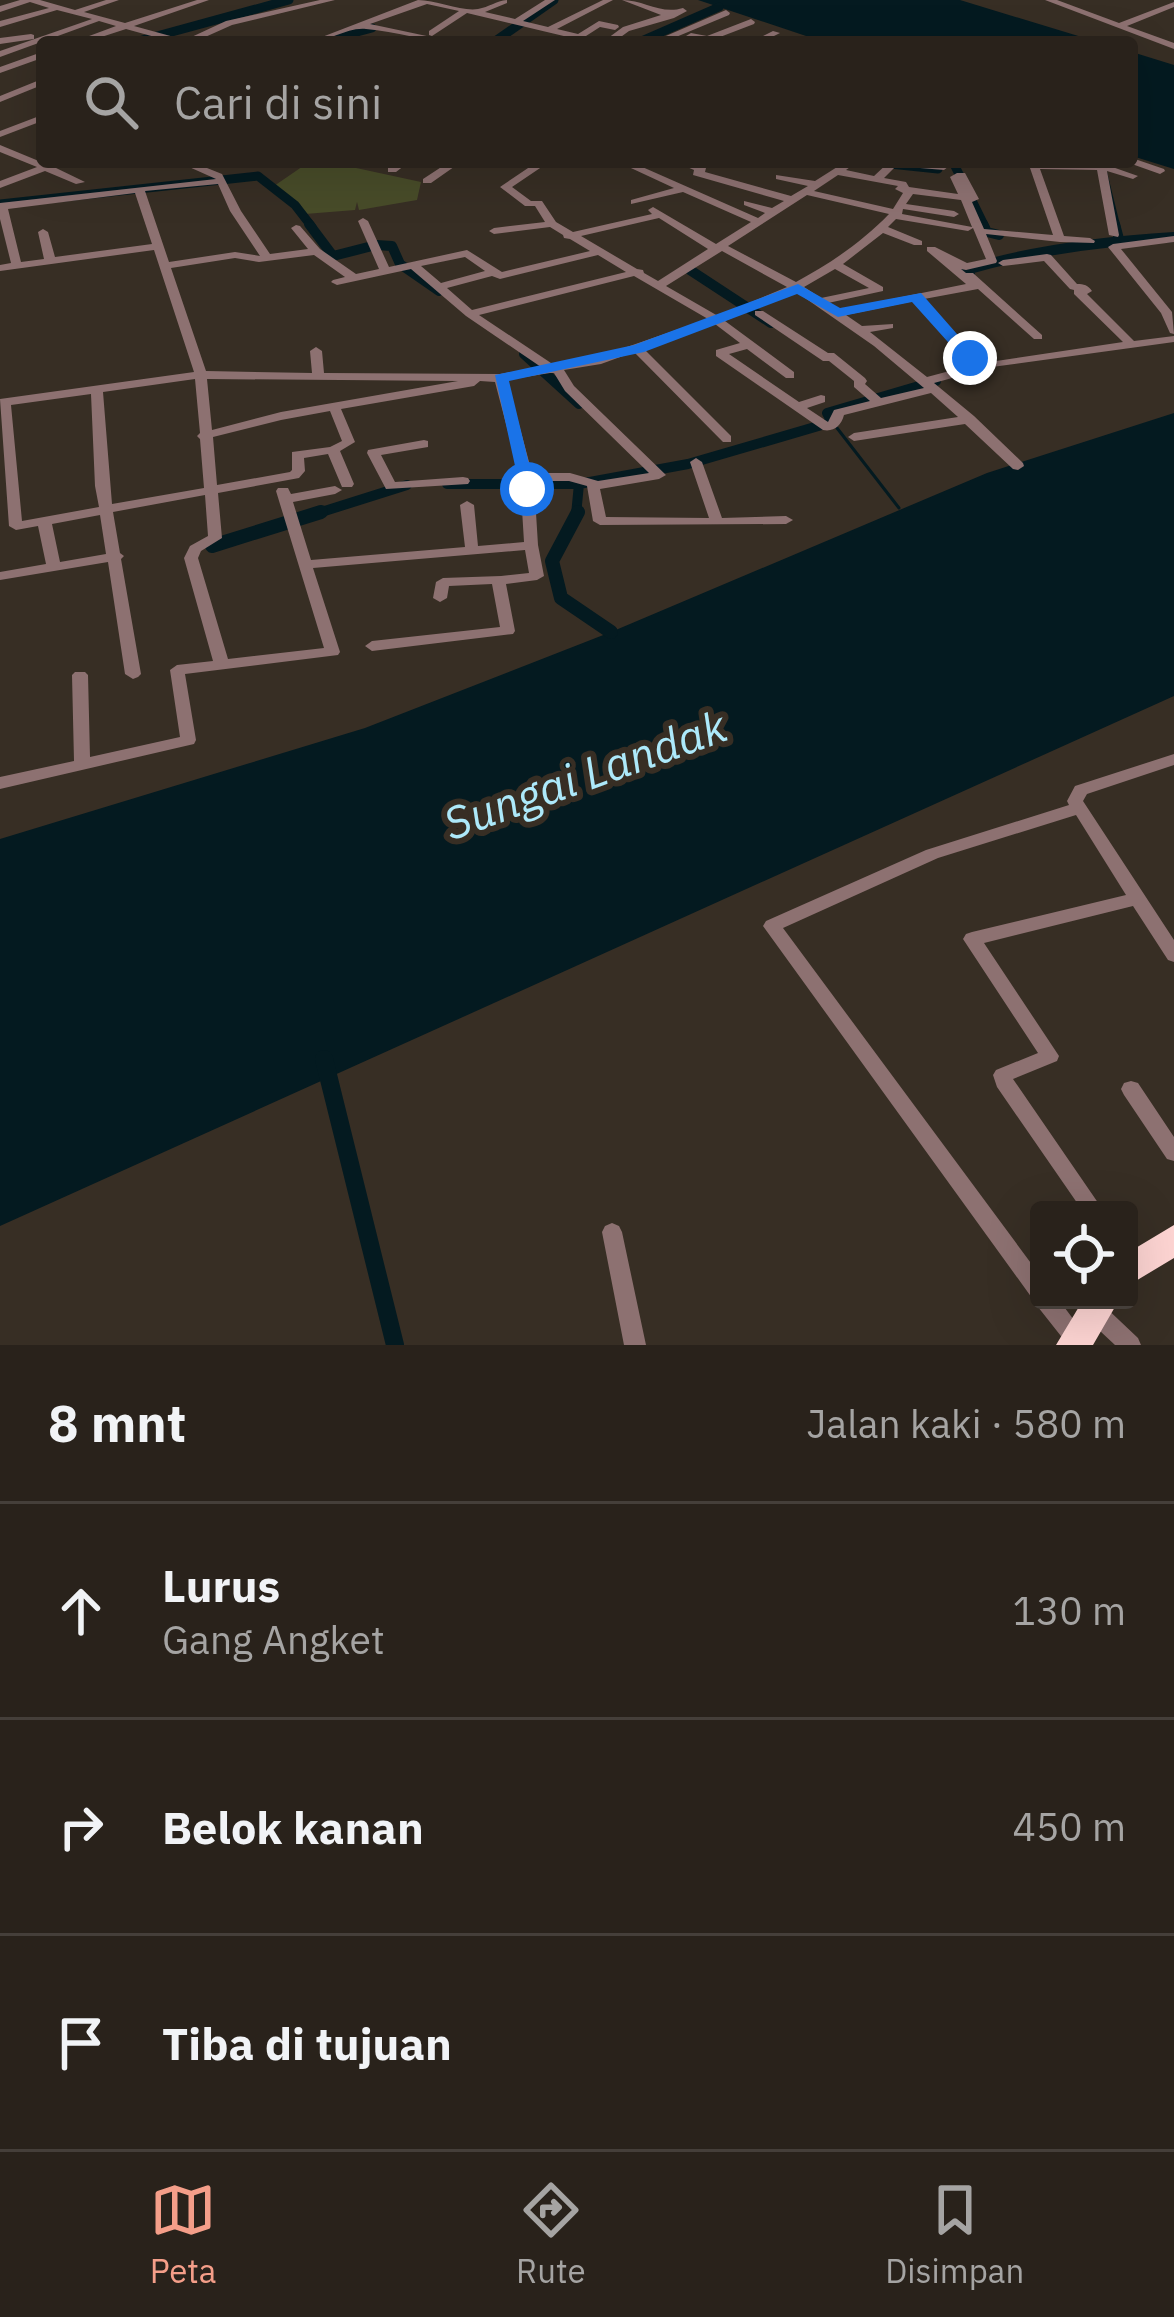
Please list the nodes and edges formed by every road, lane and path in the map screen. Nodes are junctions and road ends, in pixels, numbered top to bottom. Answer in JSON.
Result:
{"nodes":[{"id":1,"x":30,"y":0,"type":"edge"},
{"id":2,"x":116,"y":0,"type":"edge"},
{"id":3,"x":205,"y":0,"type":"edge"},
{"id":4,"x":331,"y":0,"type":"edge"},
{"id":5,"x":424,"y":0,"type":"edge"},
{"id":6,"x":551,"y":0,"type":"edge"},
{"id":7,"x":609,"y":0,"type":"edge"},
{"id":8,"x":626,"y":0,"type":"edge"},
{"id":9,"x":504,"y":1,"type":"edge"},
{"id":10,"x":643,"y":2,"type":"edge"},
{"id":11,"x":1050,"y":2,"type":"edge"},
{"id":12,"x":1174,"y":4,"type":"edge"},
{"id":13,"x":442,"y":5,"type":"junction"},
{"id":14,"x":56,"y":8,"type":"junction"},
{"id":15,"x":0,"y":9,"type":"edge"},
{"id":16,"x":683,"y":11,"type":"dead end"},
{"id":17,"x":470,"y":12,"type":"junction"},
{"id":18,"x":73,"y":13,"type":"junction"},
{"id":19,"x":726,"y":13,"type":"dead end"},
{"id":20,"x":424,"y":14,"type":"dead end"},
{"id":21,"x":672,"y":16,"type":"junction"},
{"id":22,"x":98,"y":20,"type":"junction"},
{"id":23,"x":633,"y":20,"type":"dead end"},
{"id":24,"x":751,"y":22,"type":"dead end"},
{"id":25,"x":0,"y":24,"type":"edge"},
{"id":26,"x":519,"y":24,"type":"junction"},
{"id":27,"x":362,"y":25,"type":"junction"},
{"id":28,"x":1119,"y":26,"type":"junction"},
{"id":29,"x":121,"y":27,"type":"junction"},
{"id":30,"x":549,"y":30,"type":"junction"},
{"id":31,"x":433,"y":33,"type":"dead end"},
{"id":32,"x":776,"y":33,"type":"dead end"},
{"id":33,"x":401,"y":34,"type":"dead end"},
{"id":34,"x":608,"y":35,"type":"edge"},
{"id":35,"x":1174,"y":35,"type":"edge"},
{"id":36,"x":52,"y":36,"type":"edge"},
{"id":37,"x":95,"y":36,"type":"edge"},
{"id":38,"x":149,"y":36,"type":"edge"},
{"id":39,"x":199,"y":36,"type":"edge"},
{"id":40,"x":330,"y":36,"type":"edge"},
{"id":41,"x":396,"y":36,"type":"edge"},
{"id":42,"x":420,"y":36,"type":"edge"},
{"id":43,"x":564,"y":36,"type":"edge"},
{"id":44,"x":573,"y":36,"type":"edge"},
{"id":45,"x":670,"y":36,"type":"edge"},
{"id":46,"x":712,"y":36,"type":"edge"},
{"id":47,"x":766,"y":36,"type":"edge"},
{"id":48,"x":36,"y":39,"type":"edge"},
{"id":49,"x":0,"y":41,"type":"edge"},
{"id":50,"x":36,"y":41,"type":"edge"},
{"id":51,"x":1160,"y":41,"type":"junction"},
{"id":52,"x":1174,"y":46,"type":"edge"},
{"id":53,"x":0,"y":54,"type":"edge"},
{"id":54,"x":36,"y":57,"type":"edge"},
{"id":55,"x":0,"y":70,"type":"edge"},
{"id":56,"x":36,"y":84,"type":"edge"},
{"id":57,"x":0,"y":99,"type":"edge"},
{"id":58,"x":36,"y":120,"type":"edge"},
{"id":59,"x":0,"y":134,"type":"edge"},
{"id":60,"x":0,"y":148,"type":"edge"},
{"id":61,"x":1138,"y":162,"type":"edge"},
{"id":62,"x":36,"y":165,"type":"edge"},
{"id":63,"x":42,"y":168,"type":"joint"},
{"id":64,"x":198,"y":168,"type":"edge"},
{"id":65,"x":395,"y":168,"type":"edge"},
{"id":66,"x":447,"y":168,"type":"edge"},
{"id":67,"x":535,"y":168,"type":"edge"},
{"id":68,"x":636,"y":168,"type":"edge"},
{"id":69,"x":651,"y":168,"type":"edge"},
{"id":70,"x":697,"y":168,"type":"edge"},
{"id":71,"x":844,"y":168,"type":"edge"},
{"id":72,"x":889,"y":168,"type":"edge"},
{"id":73,"x":956,"y":168,"type":"edge"},
{"id":74,"x":1035,"y":168,"type":"edge"},
{"id":75,"x":1104,"y":168,"type":"edge"},
{"id":76,"x":1110,"y":168,"type":"edge"},
{"id":77,"x":392,"y":170,"type":"dead end"},
{"id":78,"x":1160,"y":171,"type":"dead end"},
{"id":79,"x":645,"y":172,"type":"junction"},
{"id":80,"x":838,"y":172,"type":"junction"},
{"id":81,"x":697,"y":173,"type":"junction"},
{"id":82,"x":218,"y":176,"type":"dead end"},
{"id":83,"x":1133,"y":176,"type":"dead end"},
{"id":84,"x":780,"y":177,"type":"dead end"},
{"id":85,"x":875,"y":180,"type":"junction"},
{"id":86,"x":428,"y":181,"type":"dead end"},
{"id":87,"x":80,"y":182,"type":"dead end"},
{"id":88,"x":818,"y":185,"type":"junction"},
{"id":89,"x":0,"y":187,"type":"edge"},
{"id":90,"x":139,"y":189,"type":"junction"},
{"id":91,"x":903,"y":189,"type":"junction"},
{"id":92,"x":684,"y":190,"type":"junction"},
{"id":93,"x":806,"y":192,"type":"junction"},
{"id":94,"x":22,"y":197,"type":"dead end"},
{"id":95,"x":965,"y":198,"type":"junction"},
{"id":96,"x":635,"y":202,"type":"dead end"},
{"id":97,"x":748,"y":202,"type":"dead end"},
{"id":98,"x":1,"y":206,"type":"edge"},
{"id":99,"x":783,"y":206,"type":"junction"},
{"id":100,"x":898,"y":212,"type":"junction"},
{"id":101,"x":954,"y":214,"type":"dead end"},
{"id":102,"x":659,"y":215,"type":"junction"},
{"id":103,"x":363,"y":221,"type":"dead end"},
{"id":104,"x":759,"y":221,"type":"junction"},
{"id":105,"x":551,"y":224,"type":"junction"},
{"id":106,"x":296,"y":228,"type":"dead end"},
{"id":107,"x":880,"y":228,"type":"junction"},
{"id":108,"x":968,"y":228,"type":"dead end"},
{"id":109,"x":494,"y":231,"type":"dead end"},
{"id":110,"x":988,"y":231,"type":"dead end"},
{"id":111,"x":43,"y":232,"type":"dead end"},
{"id":112,"x":568,"y":236,"type":"junction"},
{"id":113,"x":1060,"y":238,"type":"junction"},
{"id":114,"x":1174,"y":239,"type":"edge"},
{"id":115,"x":1118,"y":241,"type":"junction"},
{"id":116,"x":1093,"y":244,"type":"junction"},
{"id":117,"x":156,"y":247,"type":"junction"},
{"id":118,"x":926,"y":247,"type":"junction"},
{"id":119,"x":719,"y":248,"type":"junction"},
{"id":120,"x":316,"y":250,"type":"junction"},
{"id":121,"x":599,"y":252,"type":"junction"},
{"id":122,"x":1047,"y":256,"type":"junction"},
{"id":123,"x":267,"y":258,"type":"junction"},
{"id":124,"x":50,"y":261,"type":"junction"},
{"id":125,"x":1003,"y":262,"type":"dead end"},
{"id":126,"x":834,"y":264,"type":"junction"},
{"id":127,"x":17,"y":266,"type":"junction"},
{"id":128,"x":165,"y":266,"type":"junction"},
{"id":129,"x":0,"y":268,"type":"edge"},
{"id":130,"x":400,"y":268,"type":"junction"},
{"id":131,"x":493,"y":272,"type":"junction"},
{"id":132,"x":639,"y":272,"type":"junction"},
{"id":133,"x":969,"y":275,"type":"junction"},
{"id":134,"x":814,"y":277,"type":"junction"},
{"id":135,"x":354,"y":278,"type":"junction"},
{"id":136,"x":337,"y":282,"type":"dead end"},
{"id":137,"x":661,"y":284,"type":"junction"},
{"id":138,"x":442,"y":286,"type":"junction"},
{"id":139,"x":798,"y":288,"type":"junction"},
{"id":140,"x":843,"y":297,"type":"junction"},
{"id":141,"x":918,"y":300,"type":"junction"},
{"id":142,"x":819,"y":302,"type":"junction"},
{"id":143,"x":752,"y":310,"type":"junction"},
{"id":144,"x":838,"y":313,"type":"junction"},
{"id":145,"x":470,"y":314,"type":"junction"},
{"id":146,"x":717,"y":320,"type":"junction"},
{"id":147,"x":889,"y":326,"type":"dead end"},
{"id":148,"x":861,"y":330,"type":"junction"},
{"id":149,"x":1173,"y":332,"type":"edge"},
{"id":150,"x":1038,"y":337,"type":"dead end"},
{"id":151,"x":750,"y":344,"type":"junction"},
{"id":152,"x":1132,"y":345,"type":"junction"},
{"id":153,"x":638,"y":349,"type":"junction"},
{"id":154,"x":316,"y":351,"type":"dead end"},
{"id":155,"x":1098,"y":352,"type":"junction"},
{"id":156,"x":1044,"y":359,"type":"junction"},
{"id":157,"x":982,"y":366,"type":"junction"},
{"id":158,"x":549,"y":371,"type":"junction"},
{"id":159,"x":317,"y":374,"type":"junction"},
{"id":160,"x":201,"y":375,"type":"junction"},
{"id":161,"x":790,"y":375,"type":"dead end"},
{"id":162,"x":500,"y":378,"type":"junction"},
{"id":163,"x":948,"y":378,"type":"junction"},
{"id":164,"x":482,"y":379,"type":"junction"},
{"id":165,"x":928,"y":385,"type":"junction"},
{"id":166,"x":97,"y":389,"type":"junction"},
{"id":167,"x":2,"y":403,"type":"edge"},
{"id":168,"x":878,"y":403,"type":"junction"},
{"id":169,"x":334,"y":406,"type":"junction"},
{"id":170,"x":798,"y":407,"type":"junction"},
{"id":171,"x":830,"y":417,"type":"junction"},
{"id":172,"x":970,"y":418,"type":"junction"},
{"id":173,"x":203,"y":436,"type":"junction"},
{"id":174,"x":727,"y":439,"type":"dead end"},
{"id":175,"x":424,"y":444,"type":"dead end"},
{"id":176,"x":338,"y":448,"type":"junction"},
{"id":177,"x":373,"y":453,"type":"junction"},
{"id":178,"x":696,"y":462,"type":"dead end"},
{"id":179,"x":1018,"y":466,"type":"dead end"},
{"id":180,"x":464,"y":481,"type":"dead end"},
{"id":181,"x":526,"y":483,"type":"junction"},
{"id":182,"x":588,"y":483,"type":"junction"},
{"id":183,"x":207,"y":489,"type":"junction"},
{"id":184,"x":467,"y":505,"type":"dead end"},
{"id":185,"x":107,"y":508,"type":"junction"},
{"id":186,"x":6,"y":513,"type":"edge"},
{"id":187,"x":44,"y":520,"type":"junction"},
{"id":188,"x":786,"y":520,"type":"dead end"},
{"id":189,"x":717,"y":522,"type":"junction"},
{"id":190,"x":531,"y":544,"type":"junction"},
{"id":191,"x":472,"y":550,"type":"junction"},
{"id":192,"x":117,"y":556,"type":"junction"},
{"id":193,"x":305,"y":566,"type":"junction"},
{"id":194,"x":53,"y":567,"type":"junction"},
{"id":195,"x":0,"y":576,"type":"edge"},
{"id":196,"x":499,"y":581,"type":"junction"},
{"id":197,"x":440,"y":598,"type":"dead end"},
{"id":198,"x":372,"y":646,"type":"dead end"},
{"id":199,"x":223,"y":666,"type":"junction"},
{"id":200,"x":134,"y":674,"type":"dead end"},
{"id":201,"x":80,"y":675,"type":"dead end"},
{"id":202,"x":1174,"y":759,"type":"edge"},
{"id":203,"x":82,"y":764,"type":"junction"},
{"id":204,"x":0,"y":783,"type":"edge"},
{"id":205,"x":1076,"y":808,"type":"junction"},
{"id":206,"x":1138,"y":898,"type":"junction"},
{"id":207,"x":1174,"y":955,"type":"edge"},
{"id":208,"x":1131,"y":1089,"type":"dead end"},
{"id":209,"x":1174,"y":1153,"type":"edge"},
{"id":210,"x":1087,"y":1201,"type":"edge"},
{"id":211,"x":613,"y":1232,"type":"dead end"},
{"id":212,"x":1174,"y":1240,"type":"edge"},
{"id":213,"x":1138,"y":1261,"type":"edge"},
{"id":214,"x":1030,"y":1279,"type":"edge"},
{"id":215,"x":1086,"y":1324,"type":"edge"},
{"id":216,"x":635,"y":1345,"type":"edge"},
{"id":217,"x":1130,"y":1345,"type":"edge"}],
"edges":[{"from":1,"to":14,"type":"street"},
{"from":1,"to":15,"type":"street"},
{"from":2,"to":18,"type":"street"},
{"from":3,"to":29,"type":"street"},
{"from":4,"to":39,"type":"street"},
{"from":5,"to":13,"type":"street"},
{"from":5,"to":27,"type":"street"},
{"from":6,"to":26,"type":"street"},
{"from":7,"to":30,"type":"street"},
{"from":8,"to":10,"type":"street"},
{"from":9,"to":17,"type":"street"},
{"from":10,"to":21,"type":"street"},
{"from":11,"to":28,"type":"street"},
{"from":12,"to":28,"type":"street"},
{"from":13,"to":17,"type":"street"},
{"from":13,"to":20,"type":"street"},
{"from":14,"to":18,"type":"street"},
{"from":14,"to":25,"type":"street"},
{"from":16,"to":21,"type":"street"},
{"from":17,"to":26,"type":"street"},
{"from":17,"to":31,"type":"street"},
{"from":18,"to":22,"type":"street"},
{"from":19,"to":45,"type":"street"},
{"from":21,"to":34,"type":"street"},
{"from":22,"to":29,"type":"street"},
{"from":22,"to":36,"type":"street"},
{"from":23,"to":34,"type":"street"},
{"from":24,"to":46,"type":"street"},
{"from":26,"to":30,"type":"street"},
{"from":27,"to":40,"type":"street"},
{"from":27,"to":42,"type":"street"},
{"from":28,"to":51,"type":"street"},
{"from":29,"to":37,"type":"street"},
{"from":29,"to":38,"type":"street"},
{"from":30,"to":43,"type":"street"},
{"from":32,"to":47,"type":"street"},
{"from":33,"to":41,"type":"street"},
{"from":34,"to":44,"type":"street"},
{"from":35,"to":51,"type":"street"},
{"from":48,"to":49,"type":"street"},
{"from":50,"to":53,"type":"street"},
{"from":51,"to":52,"type":"street"},
{"from":54,"to":55,"type":"street"},
{"from":56,"to":57,"type":"street"},
{"from":58,"to":59,"type":"street"},
{"from":60,"to":62,"type":"street"},
{"from":61,"to":78,"type":"street"},
{"from":63,"to":87,"type":"street"},
{"from":63,"to":89,"type":"street"},
{"from":64,"to":82,"type":"street"},
{"from":65,"to":77,"type":"street"},
{"from":66,"to":86,"type":"street"},
{"from":67,"to":105,"type":"street"},
{"from":68,"to":79,"type":"street"},
{"from":69,"to":79,"type":"street"},
{"from":70,"to":81,"type":"street"},
{"from":71,"to":80,"type":"street"},
{"from":72,"to":85,"type":"street"},
{"from":73,"to":95,"type":"street"},
{"from":74,"to":113,"type":"street"},
{"from":75,"to":115,"type":"street"},
{"from":76,"to":83,"type":"street"},
{"from":79,"to":92,"type":"street"},
{"from":80,"to":85,"type":"street"},
{"from":80,"to":88,"type":"street"},
{"from":81,"to":92,"type":"street"},
{"from":81,"to":99,"type":"street"},
{"from":84,"to":88,"type":"street"},
{"from":85,"to":91,"type":"street"},
{"from":88,"to":93,"type":"street"},
{"from":89,"to":94,"type":"street"},
{"from":90,"to":98,"type":"street"},
{"from":90,"to":117,"type":"street"},
{"from":90,"to":123,"type":"street"},
{"from":91,"to":95,"type":"street"},
{"from":91,"to":100,"type":"street"},
{"from":92,"to":96,"type":"street"},
{"from":92,"to":99,"type":"street"},
{"from":92,"to":102,"type":"street"},
{"from":92,"to":104,"type":"street"},
{"from":93,"to":99,"type":"street"},
{"from":93,"to":100,"type":"street"},
{"from":95,"to":118,"type":"street"},
{"from":97,"to":99,"type":"street"},
{"from":98,"to":127,"type":"street"},
{"from":99,"to":104,"type":"street"},
{"from":100,"to":101,"type":"street"},
{"from":100,"to":107,"type":"street"},
{"from":100,"to":108,"type":"street"},
{"from":102,"to":112,"type":"street"},
{"from":102,"to":119,"type":"street"},
{"from":103,"to":130,"type":"street"},
{"from":104,"to":119,"type":"street"},
{"from":105,"to":109,"type":"street"},
{"from":105,"to":112,"type":"street"},
{"from":106,"to":120,"type":"street"},
{"from":107,"to":118,"type":"street"},
{"from":107,"to":126,"type":"street"},
{"from":110,"to":113,"type":"street"},
{"from":111,"to":124,"type":"street"},
{"from":112,"to":121,"type":"street"},
{"from":113,"to":116,"type":"street"},
{"from":114,"to":115,"type":"street"},
{"from":115,"to":116,"type":"street"},
{"from":115,"to":149,"type":"street"},
{"from":116,"to":122,"type":"street"},
{"from":117,"to":124,"type":"street"},
{"from":117,"to":128,"type":"street"},
{"from":118,"to":133,"type":"street"},
{"from":119,"to":137,"type":"street"},
{"from":119,"to":139,"type":"street"},
{"from":120,"to":123,"type":"street"},
{"from":120,"to":135,"type":"street"},
{"from":121,"to":131,"type":"street"},
{"from":121,"to":132,"type":"street"},
{"from":122,"to":125,"type":"street"},
{"from":122,"to":152,"type":"street"},
{"from":123,"to":128,"type":"street"},
{"from":124,"to":127,"type":"street"},
{"from":126,"to":134,"type":"street"},
{"from":126,"to":140,"type":"street"},
{"from":127,"to":129,"type":"street"},
{"from":128,"to":160,"type":"street"},
{"from":130,"to":131,"type":"street"},
{"from":130,"to":135,"type":"street"},
{"from":130,"to":138,"type":"street"},
{"from":131,"to":138,"type":"street"},
{"from":132,"to":137,"type":"street"},
{"from":132,"to":145,"type":"street"},
{"from":133,"to":141,"type":"street"},
{"from":133,"to":150,"type":"street"},
{"from":134,"to":139,"type":"street"},
{"from":134,"to":140,"type":"street"},
{"from":135,"to":136,"type":"street"},
{"from":137,"to":146,"type":"street"},
{"from":138,"to":145,"type":"street"},
{"from":139,"to":142,"type":"street"},
{"from":139,"to":143,"type":"street"},
{"from":140,"to":142,"type":"street"},
{"from":141,"to":144,"type":"street"},
{"from":141,"to":157,"type":"street"},
{"from":142,"to":144,"type":"street"},
{"from":143,"to":146,"type":"street"},
{"from":143,"to":168,"type":"street"},
{"from":144,"to":148,"type":"street"},
{"from":145,"to":158,"type":"street"},
{"from":146,"to":151,"type":"street"},
{"from":146,"to":153,"type":"street"},
{"from":147,"to":148,"type":"street"},
{"from":148,"to":165,"type":"street"},
{"from":149,"to":152,"type":"street"},
{"from":149,"to":155,"type":"street"},
{"from":151,"to":161,"type":"street"},
{"from":151,"to":170,"type":"street"},
{"from":152,"to":155,"type":"street"},
{"from":153,"to":158,"type":"street"},
{"from":153,"to":174,"type":"street"},
{"from":154,"to":159,"type":"street"},
{"from":155,"to":156,"type":"street"},
{"from":156,"to":157,"type":"street"},
{"from":156,"to":163,"type":"street"},
{"from":157,"to":163,"type":"street"},
{"from":158,"to":162,"type":"street"},
{"from":158,"to":182,"type":"street"},
{"from":159,"to":160,"type":"street"},
{"from":159,"to":164,"type":"street"},
{"from":160,"to":166,"type":"street"},
{"from":160,"to":173,"type":"street"},
{"from":162,"to":164,"type":"street"},
{"from":162,"to":181,"type":"street"},
{"from":163,"to":165,"type":"street"},
{"from":164,"to":169,"type":"street"},
{"from":165,"to":168,"type":"street"},
{"from":165,"to":172,"type":"street"},
{"from":166,"to":167,"type":"street"},
{"from":166,"to":185,"type":"street"},
{"from":167,"to":186,"type":"street"},
{"from":168,"to":171,"type":"street"},
{"from":169,"to":173,"type":"street"},
{"from":169,"to":176,"type":"street"},
{"from":170,"to":171,"type":"street"},
{"from":170,"to":171,"type":"street"},
{"from":171,"to":172,"type":"street"},
{"from":172,"to":179,"type":"street"},
{"from":173,"to":183,"type":"street"},
{"from":175,"to":177,"type":"street"},
{"from":176,"to":177,"type":"street"},
{"from":176,"to":183,"type":"street"},
{"from":176,"to":193,"type":"street"},
{"from":177,"to":180,"type":"street"},
{"from":178,"to":189,"type":"street"},
{"from":181,"to":182,"type":"street"},
{"from":181,"to":190,"type":"street"},
{"from":182,"to":189,"type":"street"},
{"from":183,"to":185,"type":"street"},
{"from":183,"to":199,"type":"street"},
{"from":184,"to":191,"type":"street"},
{"from":185,"to":187,"type":"street"},
{"from":185,"to":192,"type":"street"},
{"from":186,"to":187,"type":"street"},
{"from":187,"to":194,"type":"street"},
{"from":188,"to":189,"type":"street"},
{"from":190,"to":191,"type":"street"},
{"from":190,"to":196,"type":"street"},
{"from":191,"to":193,"type":"street"},
{"from":192,"to":194,"type":"street"},
{"from":192,"to":200,"type":"street"},
{"from":193,"to":199,"type":"street"},
{"from":194,"to":195,"type":"street"},
{"from":196,"to":197,"type":"street"},
{"from":196,"to":198,"type":"street"},
{"from":199,"to":203,"type":"street"},
{"from":201,"to":203,"type":"street"},
{"from":202,"to":205,"type":"street"},
{"from":203,"to":204,"type":"street"},
{"from":205,"to":206,"type":"street"},
{"from":205,"to":214,"type":"street"},
{"from":206,"to":207,"type":"street"},
{"from":206,"to":210,"type":"street"},
{"from":208,"to":209,"type":"street"},
{"from":211,"to":216,"type":"street"},
{"from":212,"to":213,"type":"highway"},
{"from":215,"to":217,"type":"street"}]}
